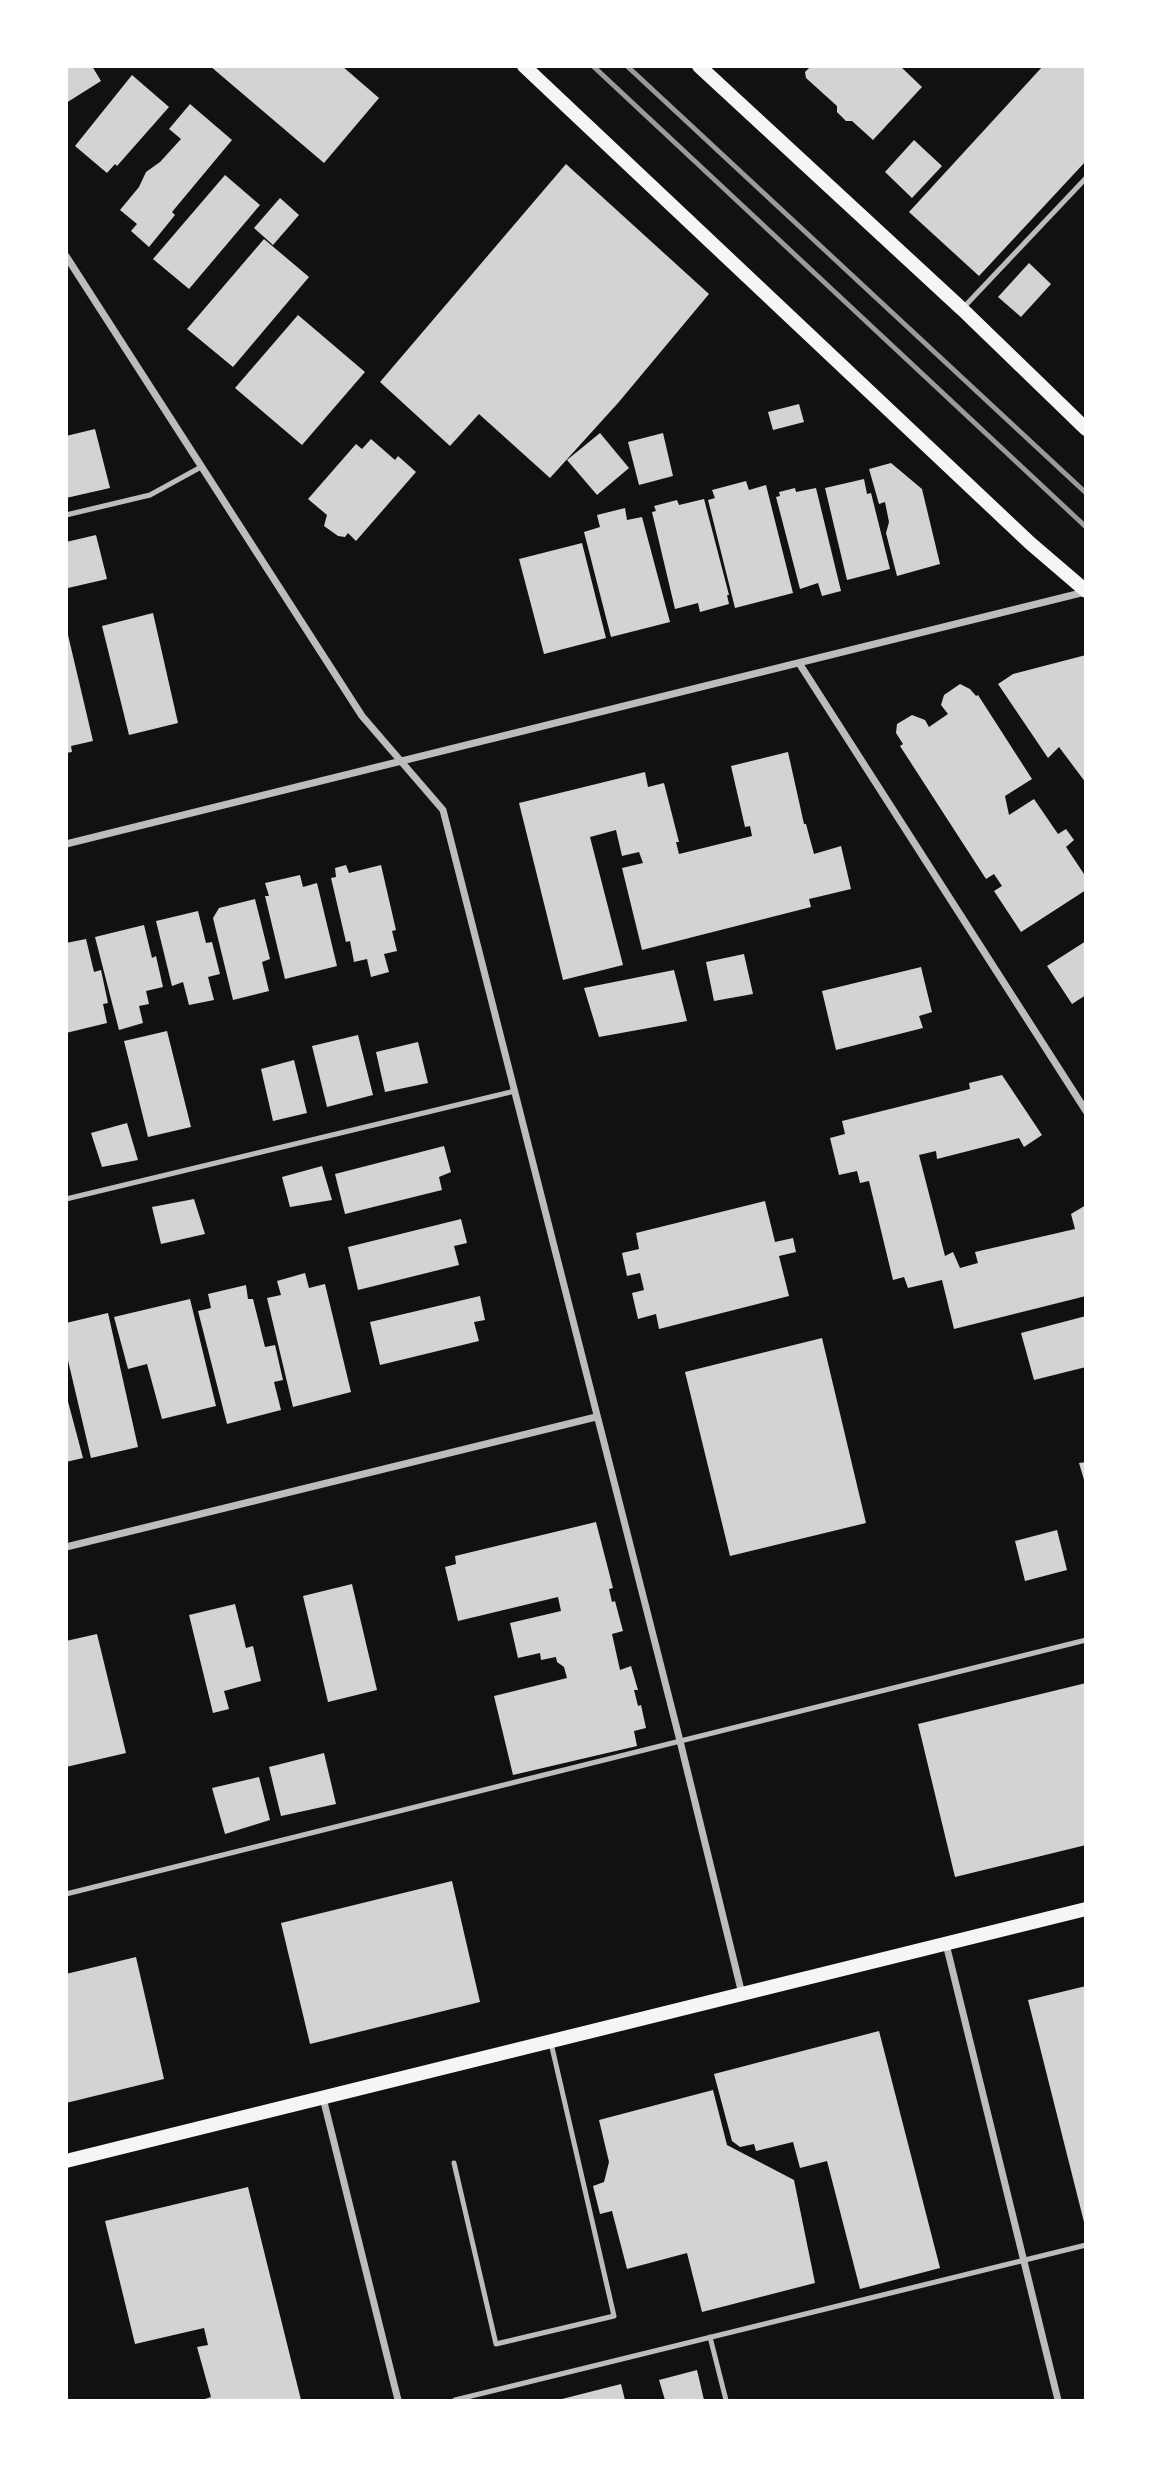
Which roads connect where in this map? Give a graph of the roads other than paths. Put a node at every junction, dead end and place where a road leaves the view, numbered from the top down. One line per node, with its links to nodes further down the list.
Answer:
1 (524, 66): 9 (main road)
2 (705, 68): 5 (main road)
3 (1086, 178): 5 (lane)
4 (66, 256): 7 (street)
5 (962, 309): 6 (main road)
6 (1086, 429)
7 (201, 467): 8 (lane); 11 (street)
8 (66, 515)
9 (1086, 591): 10 (street)
10 (799, 663): 11 (street); 14 (street)
11 (401, 761): 12 (street); 13 (street)
12 (66, 844)
13 (515, 1091): 15 (lane); 16 (street)
14 (1086, 1111)
15 (66, 1199)
16 (596, 1418): 17 (street); 19 (street)
17 (66, 1547)
18 (1086, 1640): 19 (lane)
19 (680, 1741): 20 (lane); 23 (street)
20 (66, 1894)
21 (1086, 1909): 22 (main road)
22 (946, 1943): 23 (main road); 29 (street)
23 (742, 1994): 24 (main road)
24 (551, 2041): 25 (main road); 27 (lane)
25 (323, 2098): 26 (main road); 31 (street)
26 (66, 2161)
27 (454, 2163)
28 (1086, 2245): 29 (lane)
29 (1024, 2260): 30 (lane); 34 (street)
30 (710, 2337): 32 (lane); 33 (lane)
31 (398, 2400)
32 (455, 2400)
33 (726, 2400)
34 (1058, 2400)

